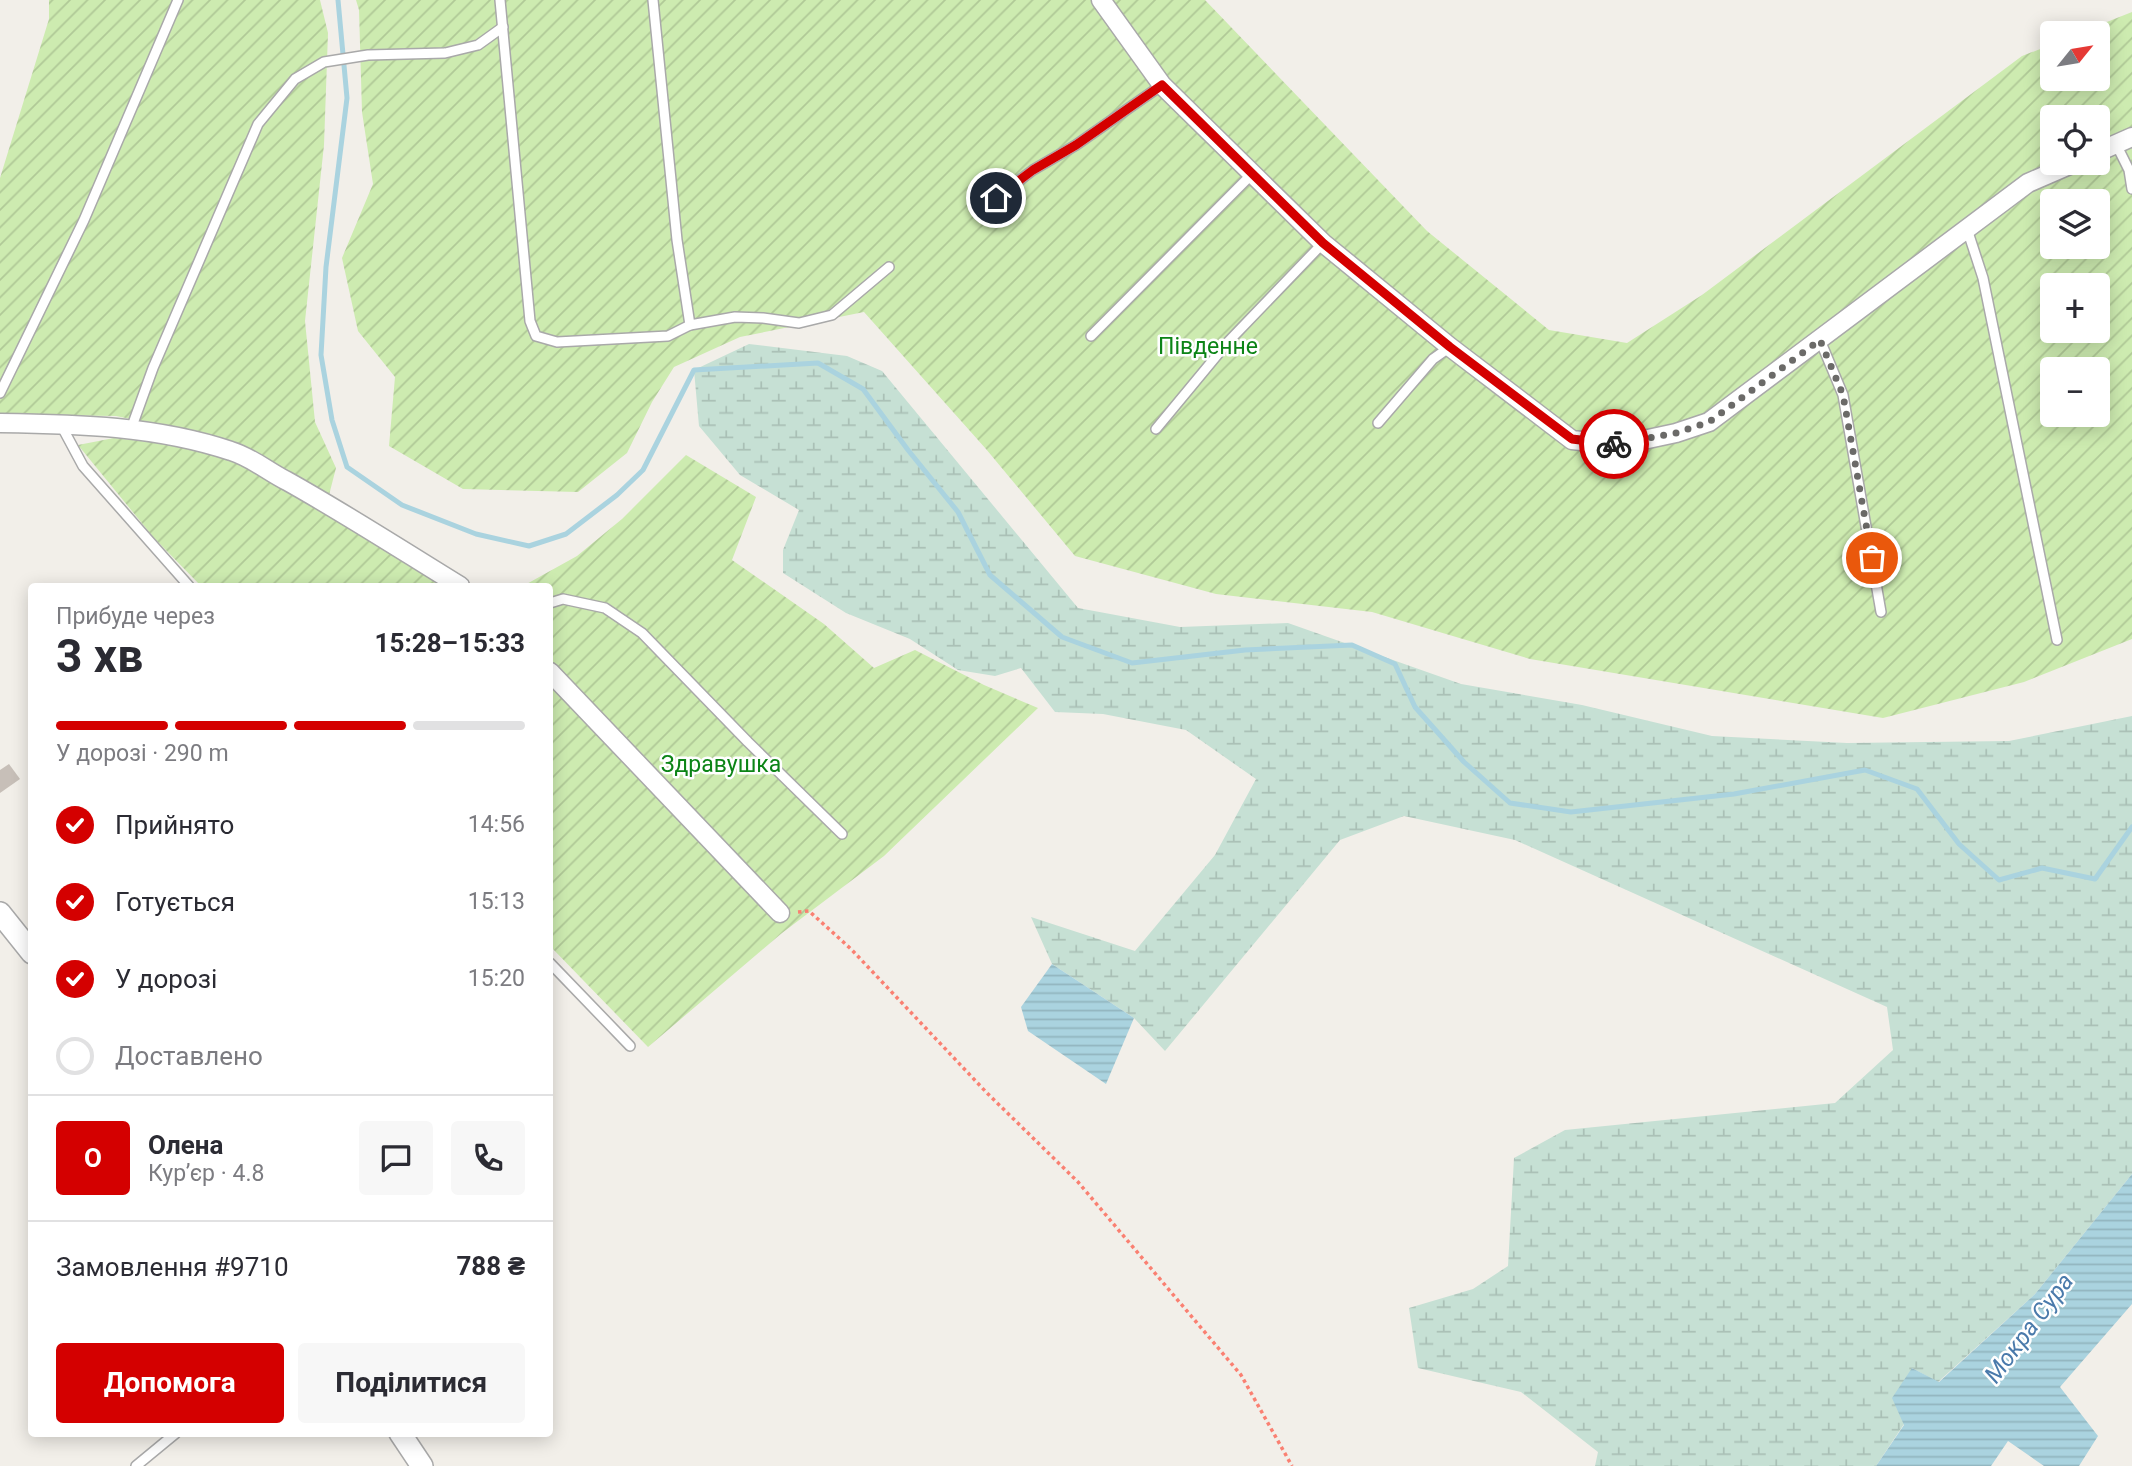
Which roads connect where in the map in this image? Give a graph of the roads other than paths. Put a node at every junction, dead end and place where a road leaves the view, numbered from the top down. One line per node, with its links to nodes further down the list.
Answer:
1 (178, 0): 20 (lane)
2 (500, 0): 5 (lane)
3 (653, 0): 16 (lane)
4 (1101, 0): 6 (street)
5 (503, 27): 16 (lane); 24 (lane)
6 (1162, 85): 9 (street); 12 (lane)
7 (2124, 140): 8 (lane)
8 (2130, 172): 11 (lane)
9 (1252, 174): 14 (street); 17 (lane)
10 (2046, 175): 13 (street)
11 (2132, 189)
12 (996, 198)
13 (1967, 229): 18 (street); 30 (lane)
14 (1323, 243): 19 (street); 25 (lane)
15 (889, 267): 16 (lane)
16 (690, 325)
17 (1091, 336)
18 (1820, 340): 19 (street); 29 (lane)
19 (1450, 347): 22 (lane)
20 (0, 393)
21 (0, 423): 23 (street)
22 (1378, 423)
23 (60, 424): 24 (street); 26 (lane)
24 (131, 429): 27 (street)
25 (1156, 429)
26 (187, 583)
27 (455, 583)
28 (553, 602): 32 (lane)
29 (1881, 612)
30 (2057, 640)
31 (553, 675): 34 (street)
32 (842, 834)
33 (0, 913): 35 (street)
34 (780, 913)
35 (28, 948)
36 (553, 965): 37 (lane)
37 (630, 1046)
38 (171, 1437): 40 (lane)
39 (403, 1437): 41 (street)
40 (136, 1466)
41 (422, 1466)

